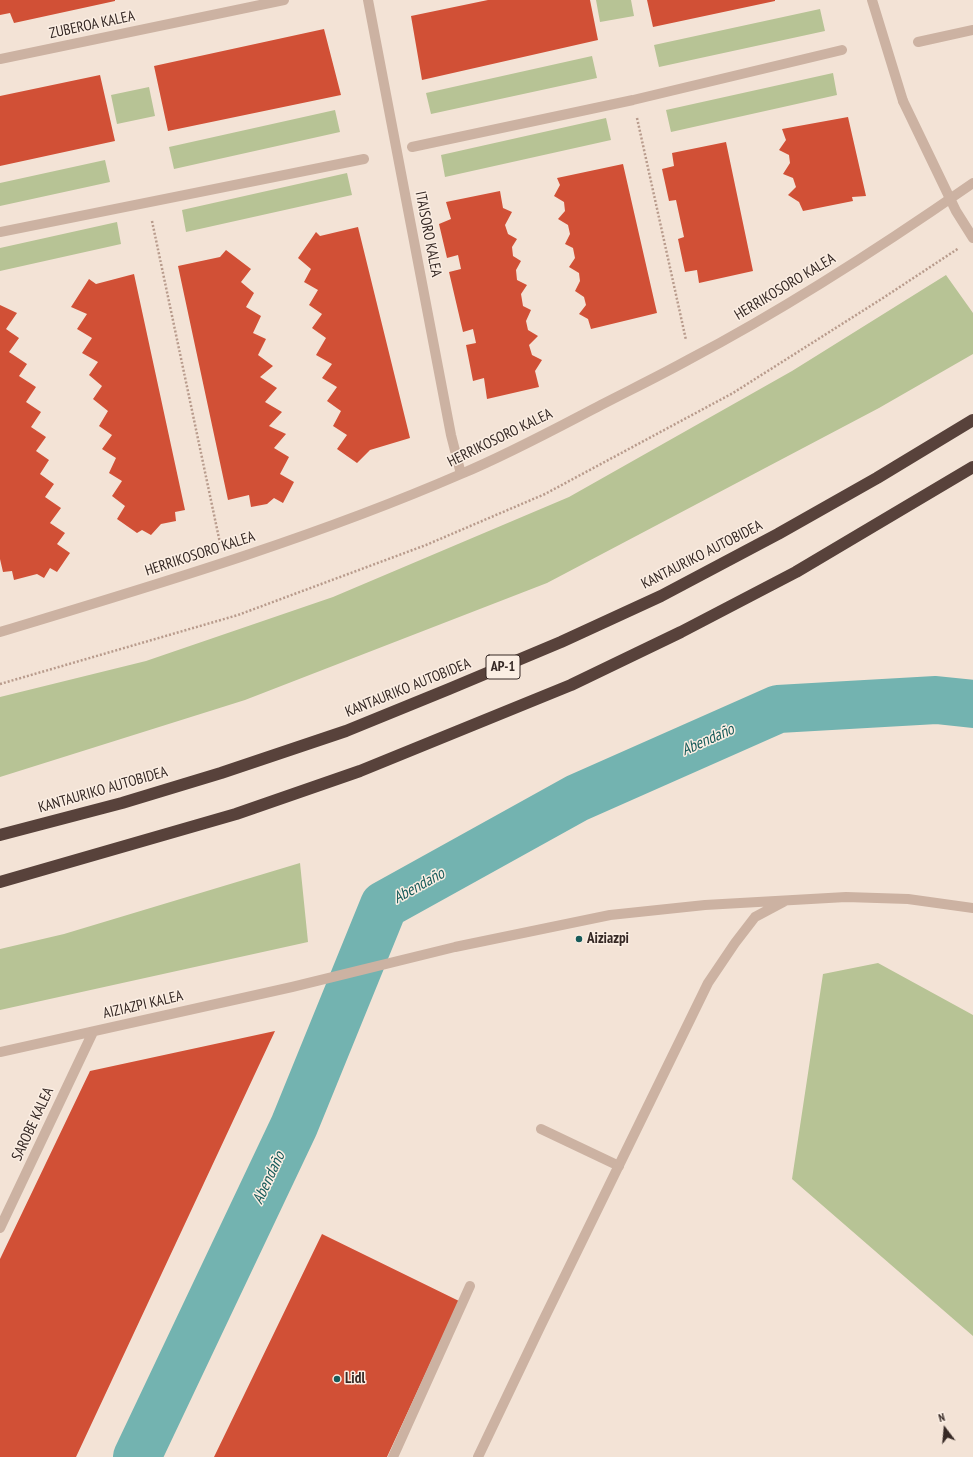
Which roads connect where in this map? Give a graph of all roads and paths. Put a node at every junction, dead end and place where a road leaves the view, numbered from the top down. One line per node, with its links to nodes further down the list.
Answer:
1 (284, 0): 7 (street, ZUBEROA KALEA)
2 (368, 0): 19 (street, ITAISORO KALEA)
3 (872, 0): 14 (street, bridge)
4 (973, 30): 5 (street)
5 (918, 42)
6 (842, 50): 8 (street)
7 (0, 59)
8 (633, 100): 9 (street); 16 (path)
9 (412, 147)
10 (364, 158): 12 (street)
11 (973, 183): 19 (street, HERRIKOSORO KALEA)
12 (148, 201): 13 (street); 20 (path)
13 (0, 232)
14 (973, 238)
15 (960, 247): 22 (path)
16 (687, 344)
17 (973, 420): 23 (highway, KANTAURIKO AUTOBIDEA / AP-1)
18 (973, 467): 24 (highway)
19 (461, 474): 21 (street, HERRIKOSORO KALEA)
20 (222, 551)
21 (0, 632)
22 (0, 684)
23 (0, 835)
24 (0, 882)
25 (788, 899): 26 (street, AIZIAZPI KALEA); 27 (street, AIZIAZPI KALEA); 30 (street)
26 (973, 908)
27 (93, 1032): 28 (street, AIZIAZPI KALEA); 31 (street, SAROBE KALEA)
28 (0, 1052)
29 (541, 1129): 30 (street)
30 (619, 1166): 34 (street)
31 (0, 1228)
32 (470, 1286): 33 (street)
33 (393, 1457)
34 (478, 1457)

